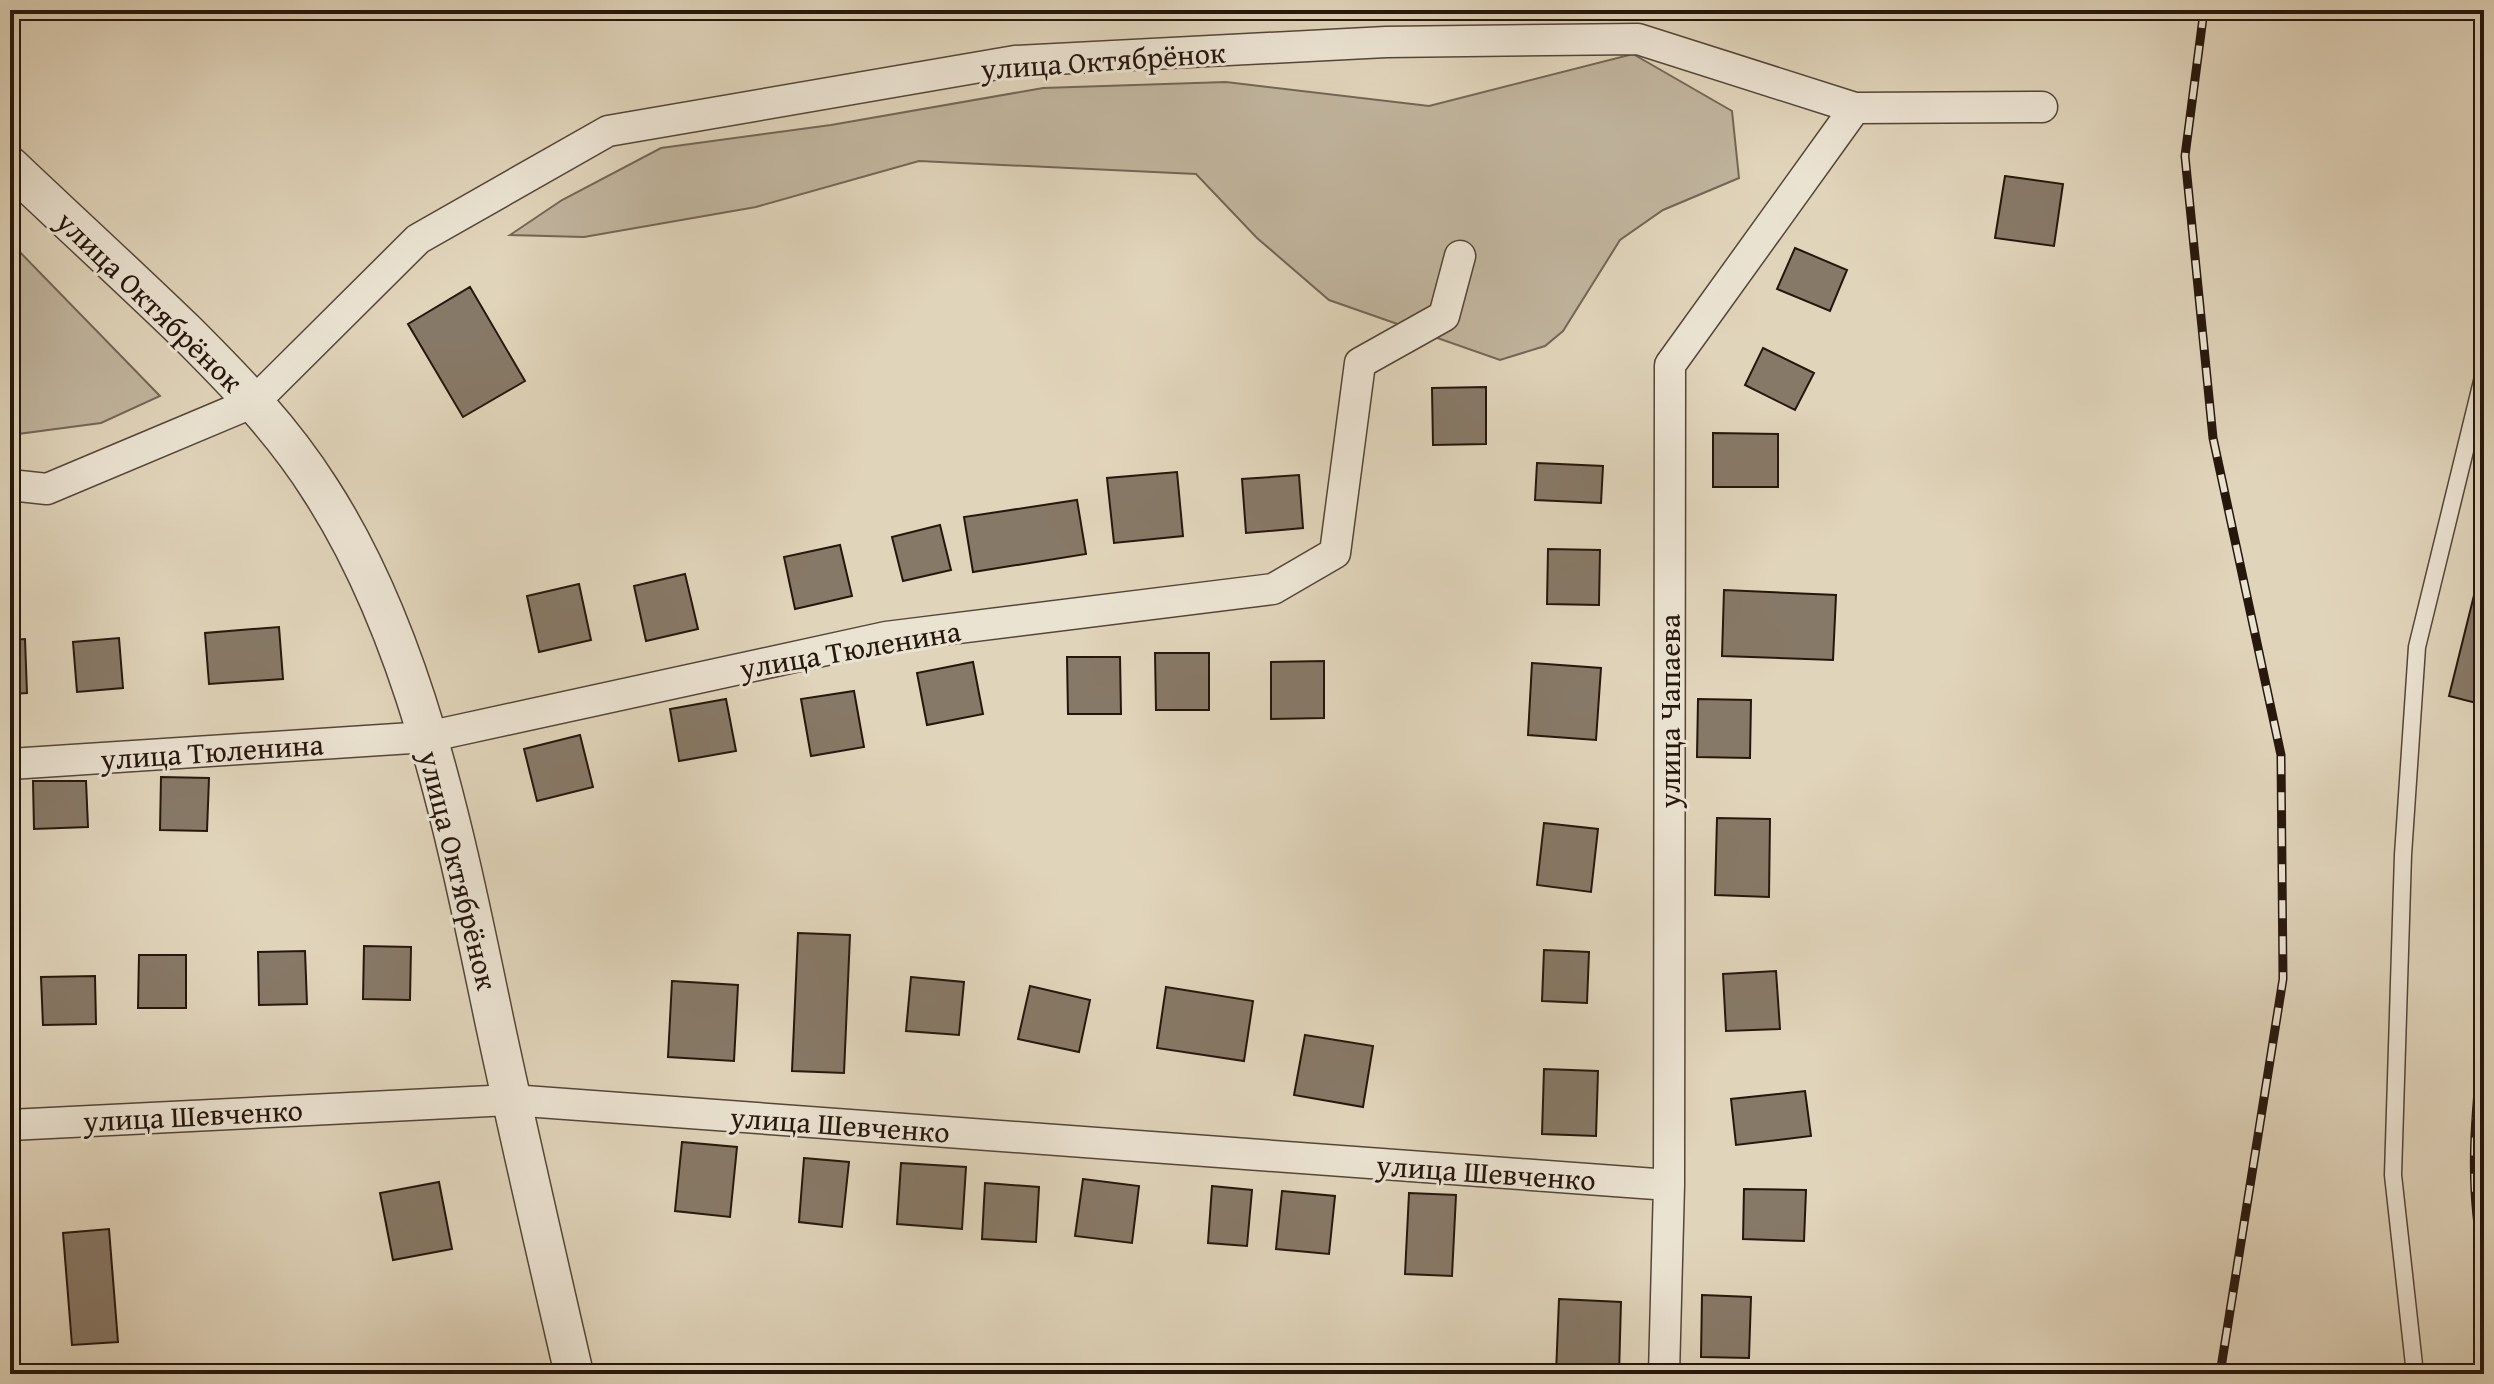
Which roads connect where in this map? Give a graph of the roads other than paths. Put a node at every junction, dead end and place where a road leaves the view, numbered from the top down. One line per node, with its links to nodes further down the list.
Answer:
1 (2042, 107): 2 (street, улица Октябрёнок)
2 (1855, 108): 6 (street, улица Октябрёнок); 12 (street, улица Чапаева)
3 (10, 166): 6 (street, улица Октябрёнок)
4 (1460, 256): 8 (street, улица Тюленина)
5 (2484, 373): 15 (lane)
6 (254, 402): 7 (street, улица Октябрёнок); 8 (street, улица Октябрёнок)
7 (10, 485)
8 (427, 737): 9 (street, улица Тюленина); 10 (street, улица Октябрёнок)
9 (10, 764)
10 (511, 1100): 11 (street, улица Шевченко); 12 (street, улица Шевченко); 13 (street, улица Октябрёнок)
11 (10, 1125)
12 (1669, 1185): 14 (street, улица Чапаева)
13 (574, 1374)
14 (1664, 1374)
15 (2415, 1374)

